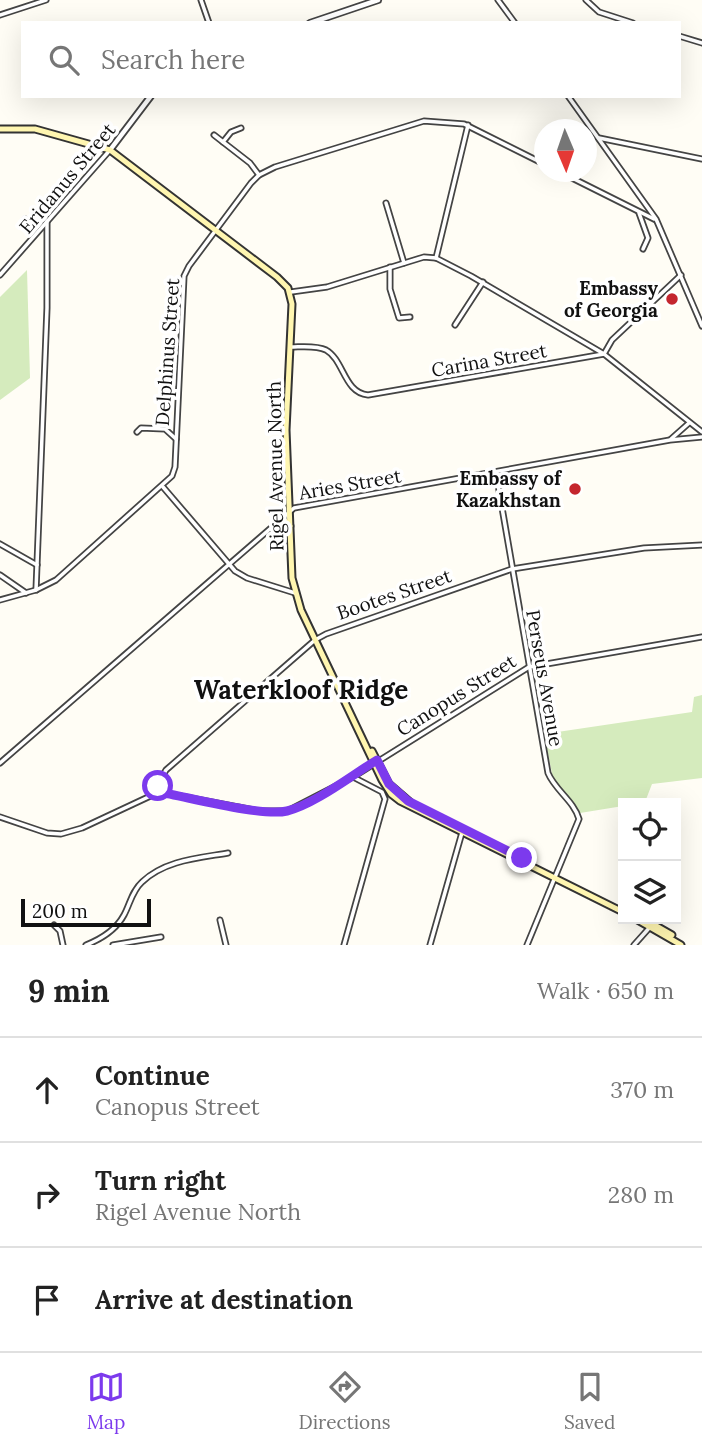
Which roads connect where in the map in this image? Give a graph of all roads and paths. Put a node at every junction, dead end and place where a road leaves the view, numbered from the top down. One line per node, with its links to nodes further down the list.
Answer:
1 (46, 0): 6 (street)
2 (201, 0): 7 (street)
3 (378, 0): 8 (street)
4 (498, 0): 9 (street)
5 (586, 0): 10 (street)
6 (0, 15)
7 (207, 21)
8 (316, 21)
9 (513, 21)
10 (627, 21)
11 (681, 37): 12 (street)
12 (702, 43)
13 (149, 98): 21 (street, Eridanus Street)
14 (569, 98): 19 (street)
15 (468, 125): 22 (street); 24 (street); 34 (street)
16 (241, 128): 20 (street)
17 (0, 129): 21 (main road)
18 (214, 135): 20 (street)
19 (598, 138): 23 (street); 29 (street)
20 (223, 142): 24 (street)
21 (110, 150): 30 (street, Eridanus Street); 32 (main road)
22 (534, 159)
23 (702, 159)
24 (259, 175): 32 (street, Delphinus Street)
25 (580, 182): 27 (street)
26 (386, 203): 35 (street)
27 (639, 211): 29 (street); 33 (street)
28 (25, 219): 31 (street)
29 (656, 219): 38 (street)
30 (47, 221): 37 (street, Eridanus Street); 59 (street)
31 (30, 223)
32 (215, 230): 40 (main road); 49 (street, Delphinus Street)
33 (643, 248)
34 (436, 258): 35 (street); 39 (street)
35 (404, 263): 36 (street)
36 (390, 267): 40 (street); 41 (street)
37 (0, 275)
38 (681, 275): 43 (street); 45 (street)
39 (483, 282): 42 (street); 45 (street)
40 (291, 292): 44 (main road, Rigel Avenue North)
41 (410, 317)
42 (456, 325)
43 (702, 326)
44 (291, 347): 45 (street, Carina Street); 53 (main road, Rigel Avenue North)
45 (604, 354): 46 (street)
46 (689, 423): 48 (street); 50 (street)
47 (137, 432): 49 (street)
48 (702, 434): 50 (street, Aries Street)
49 (176, 439): 52 (street, Delphinus Street)
50 (670, 440): 51 (street, Aries Street)
51 (496, 473): 53 (street, Aries Street); 60 (street, Perseus Avenue)
52 (163, 486): 58 (street); 62 (street, Delphinus Street)
53 (290, 510): 54 (street, Aries Street); 55 (main road, Rigel Avenue North)
54 (276, 522): 55 (main road); 58 (street, Aries Street)
55 (290, 526): 64 (main road, Rigel Avenue North)
56 (0, 544): 59 (street)
57 (702, 545): 60 (street, Bootes Street)
58 (229, 563): 64 (street); 70 (street, Aries Street)
59 (37, 565): 62 (street)
60 (512, 569): 67 (street, Bootes Street); 68 (street, Perseus Avenue)
61 (0, 575): 63 (street)
62 (36, 590): 63 (street, Delphinus Street)
63 (26, 593): 65 (street, Delphinus Street)
64 (295, 593): 67 (main road, Rigel Avenue North)
65 (0, 600)
66 (702, 636): 68 (street, Canopus Street)
67 (315, 640): 69 (main road, Rigel Avenue North); 72 (street, Bootes Street)
68 (529, 667): 69 (street, Canopus Street); 76 (street, Perseus Avenue)
69 (375, 761): 71 (street, Canopus Street); 74 (main road, Rigel Avenue North)
70 (0, 763)
71 (353, 777): 72 (street, Canopus Street); 86 (street)
72 (159, 792): 73 (street)
73 (0, 817)
74 (462, 830): 76 (main road, Rigel Avenue North); 87 (street)
75 (228, 853): 83 (street)
76 (556, 876): 77 (main road, Rigel Avenue North); 88 (street)
77 (618, 907)
78 (220, 920): 85 (street)
79 (54, 925): 82 (street)
80 (652, 925): 89 (street); 90 (main road); 91 (main road)
81 (161, 937): 84 (street)
82 (63, 945)
83 (86, 945)
84 (113, 945)
85 (226, 945)
86 (344, 945)
87 (430, 945)
88 (527, 945)
89 (634, 945)
90 (681, 945)
91 (687, 945)

